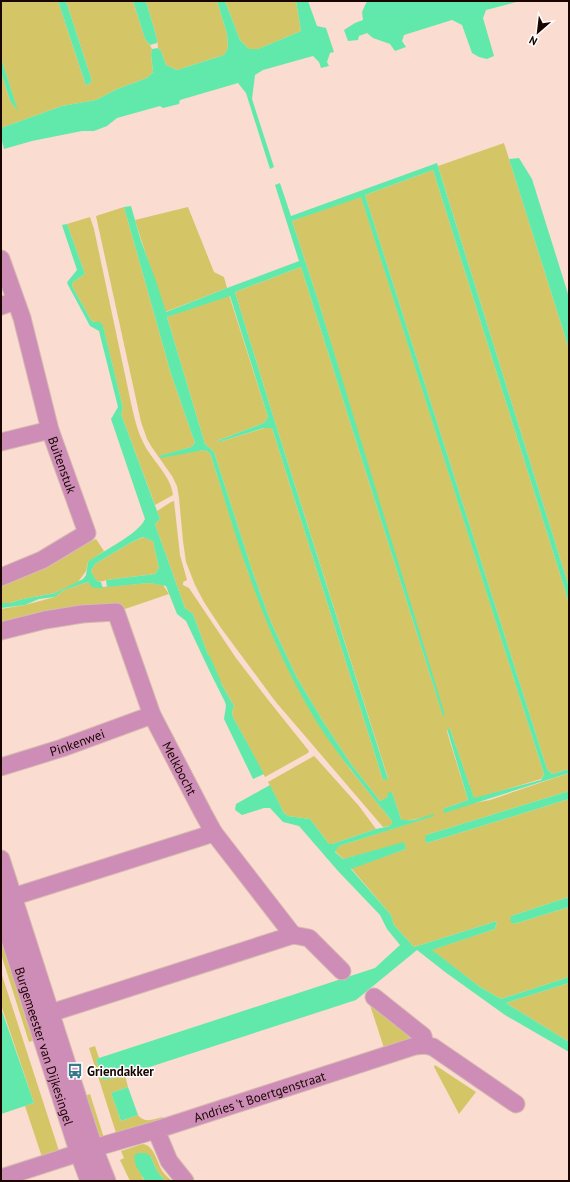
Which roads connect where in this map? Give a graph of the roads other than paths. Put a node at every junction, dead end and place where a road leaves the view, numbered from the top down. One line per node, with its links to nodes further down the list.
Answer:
1 (1, 259): 2 (street, Buitenstuk)
2 (8, 304): 3 (street, Buitenstuk)
3 (50, 430): 4 (street); 5 (street, Buitenstuk)
4 (1, 442)
5 (1, 577)
6 (1, 631): 7 (street, Melkbocht)
7 (152, 715): 8 (street, Pinkenwei); 9 (street, Melkbocht)
8 (1, 767)
9 (214, 833): 11 (street); 13 (street)
10 (1, 859): 11 (street, Burgemeester van Dijkesingel)
11 (7, 899): 16 (street, Burgemeester van Dijkesingel)
12 (1, 911): 16 (street, Burgemeester van Dijkesingel)
13 (293, 935): 14 (street); 16 (street)
14 (342, 971)
15 (374, 997): 17 (street)
16 (43, 1015): 20 (street, Burgemeester van Dijkesingel)
17 (425, 1045): 18 (street); 19 (street, Andries 't Boertgenstraat)
18 (516, 1104)
19 (156, 1130): 20 (street, Andries 't Boertgenstraat); 24 (street)
20 (86, 1151): 21 (street, Andries 't Boertgenstraat); 22 (street, Burgemeester van Dijkesingel); 23 (street, Burgemeester van Dijkesingel)
21 (1, 1178)
22 (89, 1181)
23 (107, 1181)
24 (185, 1181)

